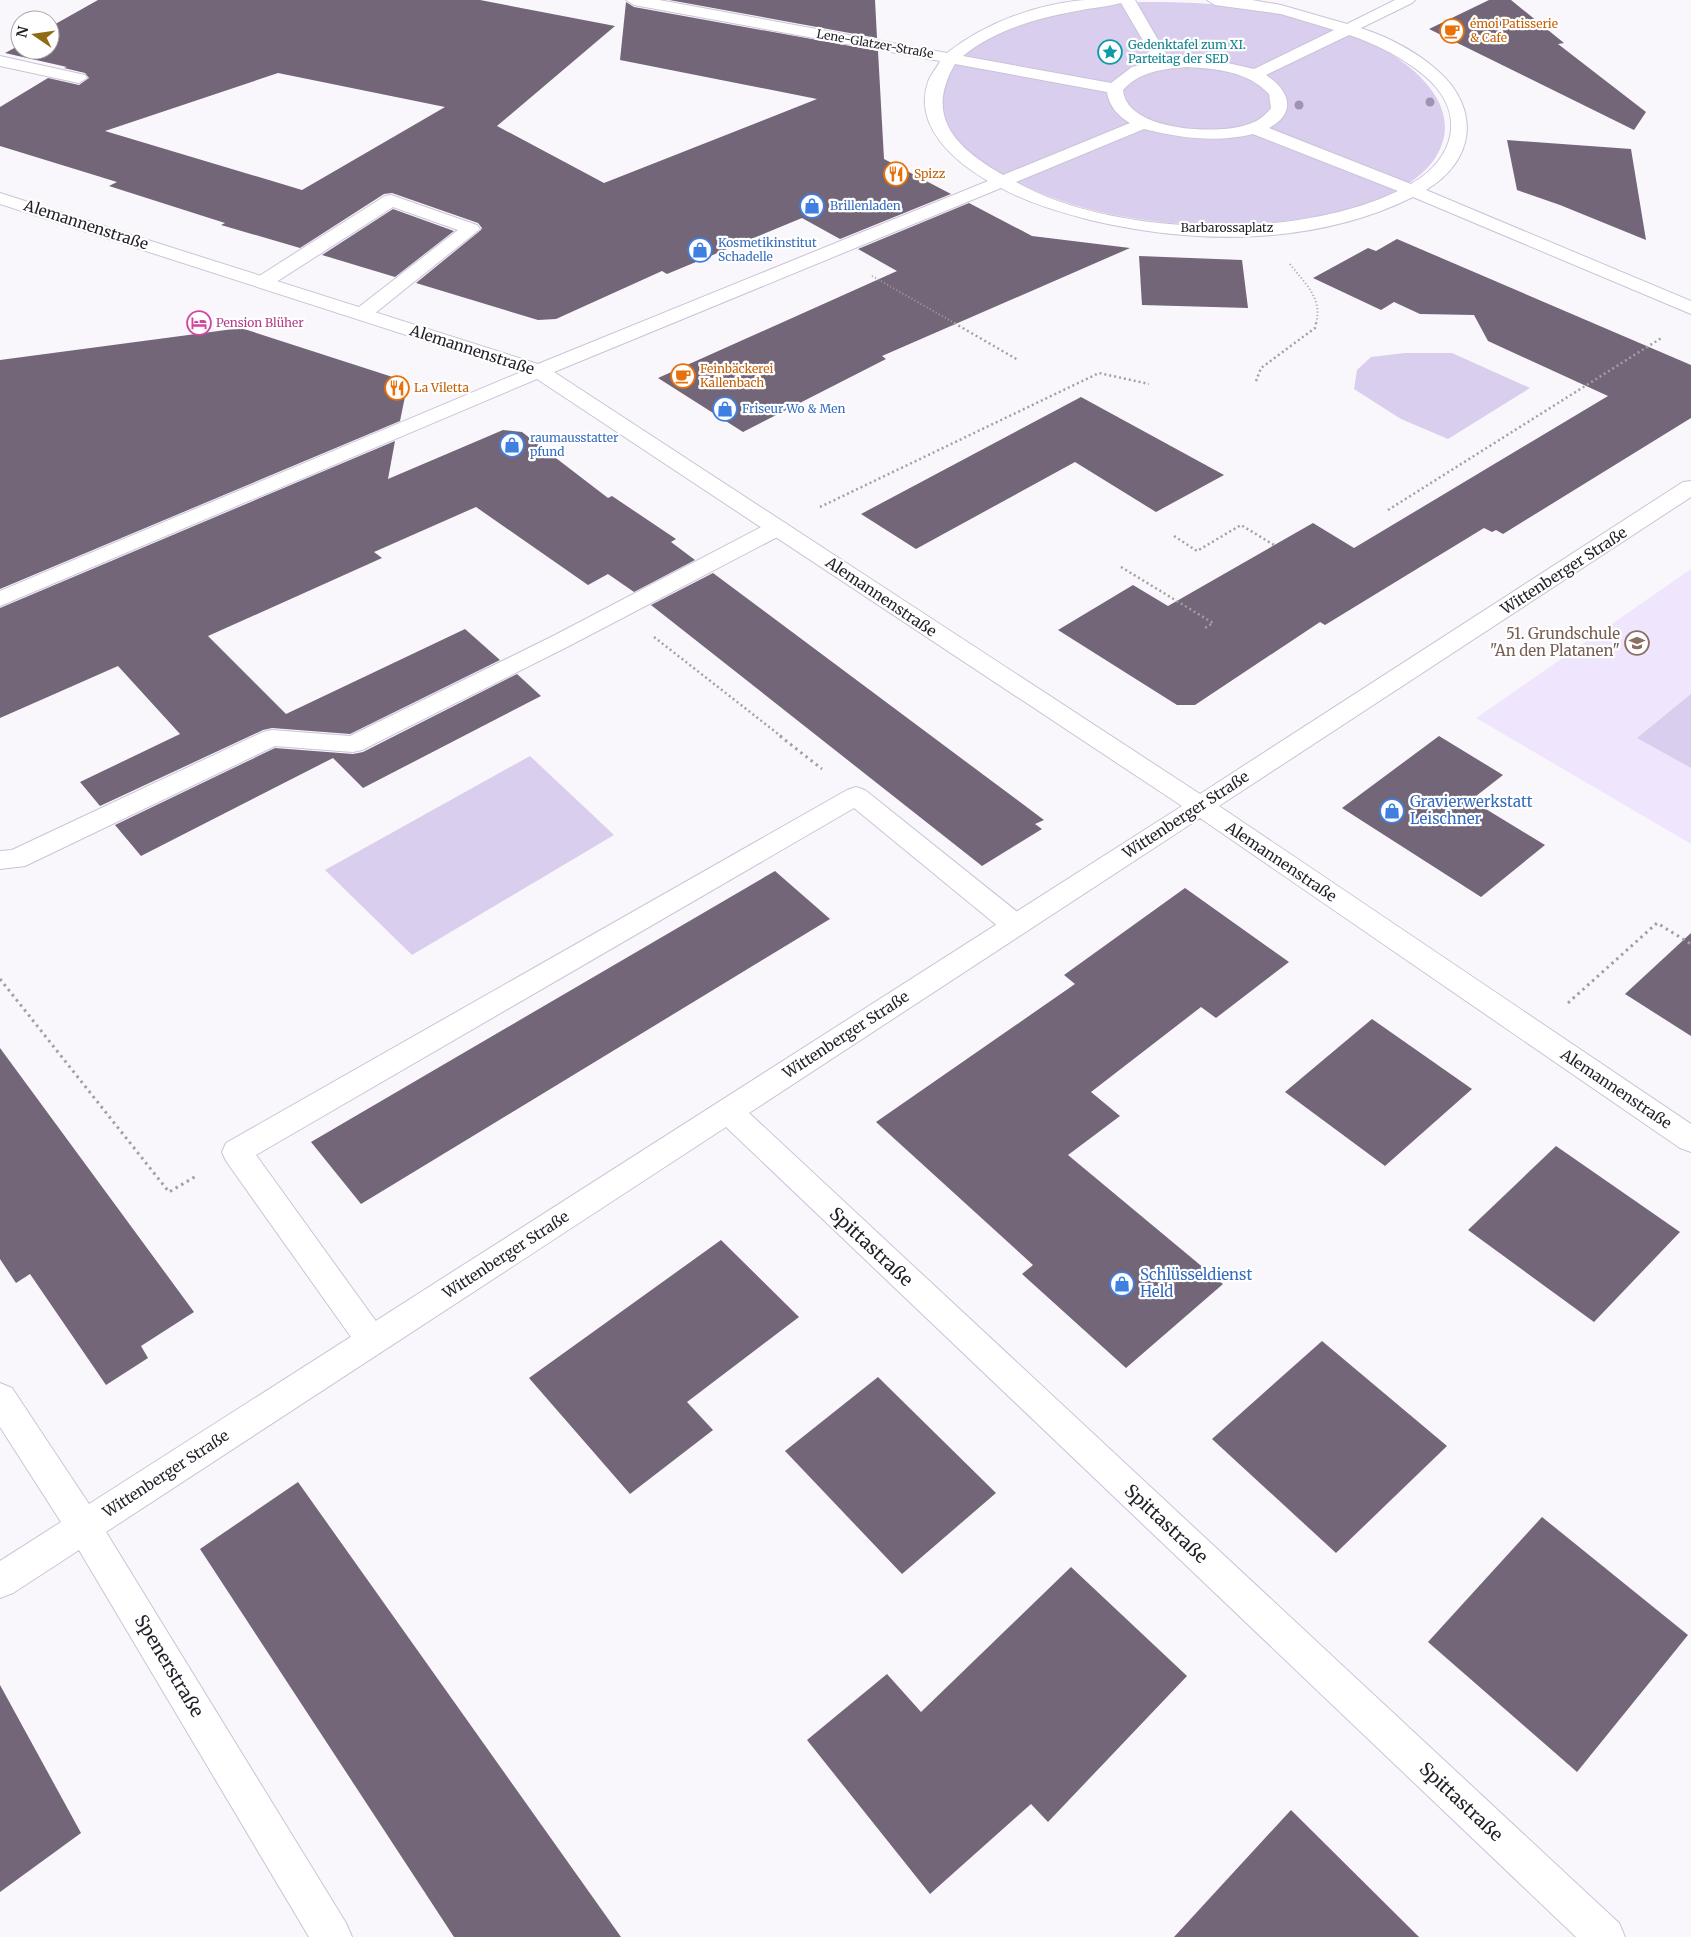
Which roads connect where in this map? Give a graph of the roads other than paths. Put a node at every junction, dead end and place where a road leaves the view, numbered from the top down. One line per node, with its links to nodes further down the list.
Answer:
1 (634, 0): 7 (street, Lene-Glatzer-Straße)
2 (1117, 0): 7 (street, Barbarossaplatz)
3 (1127, 0): 9 (street)
4 (1215, 0): 6 (street, Barbarossaplatz)
5 (1407, 0): 6 (street)
6 (1350, 28): 10 (street); 16 (street, Barbarossaplatz)
7 (951, 58): 12 (street, Lene-Glatzer-Straße); 15 (street, Barbarossaplatz)
8 (0, 61): 11 (street)
9 (1164, 64): 10 (street); 12 (street)
10 (1254, 75): 14 (street)
11 (79, 78)
12 (1115, 89): 13 (street)
13 (1144, 123): 14 (street); 15 (street)
14 (1254, 128): 16 (street)
15 (1000, 182): 16 (street, Barbarossaplatz); 21 (street)
16 (1413, 191): 19 (street)
17 (0, 198): 18 (street, Alemannenstraße)
18 (263, 282): 20 (street, Alemannenstraße); 20 (street)
19 (1691, 308)
20 (362, 314): 21 (street, Alemannenstraße)
21 (539, 371): 23 (street, Alemannenstraße); 24 (street)
22 (1691, 487): 25 (street, Wittenberger Straße)
23 (777, 528): 25 (street, Alemannenstraße); 26 (street)
24 (0, 598)
25 (1200, 806): 27 (street, Wittenberger Straße); 29 (street, Alemannenstraße)
26 (0, 860)
27 (1015, 925): 28 (street, Wittenberger Straße); 30 (street)
28 (728, 1111): 30 (street, Wittenberger Straße); 35 (street, Spittastraße)
29 (1691, 1140)
30 (372, 1341): 32 (street, Wittenberger Straße)
31 (0, 1398): 32 (street, Spenerstraße)
32 (84, 1527): 33 (street, Wittenberger Straße); 34 (street, Spenerstraße)
33 (0, 1581)
34 (332, 1937)
35 (1605, 1937)

